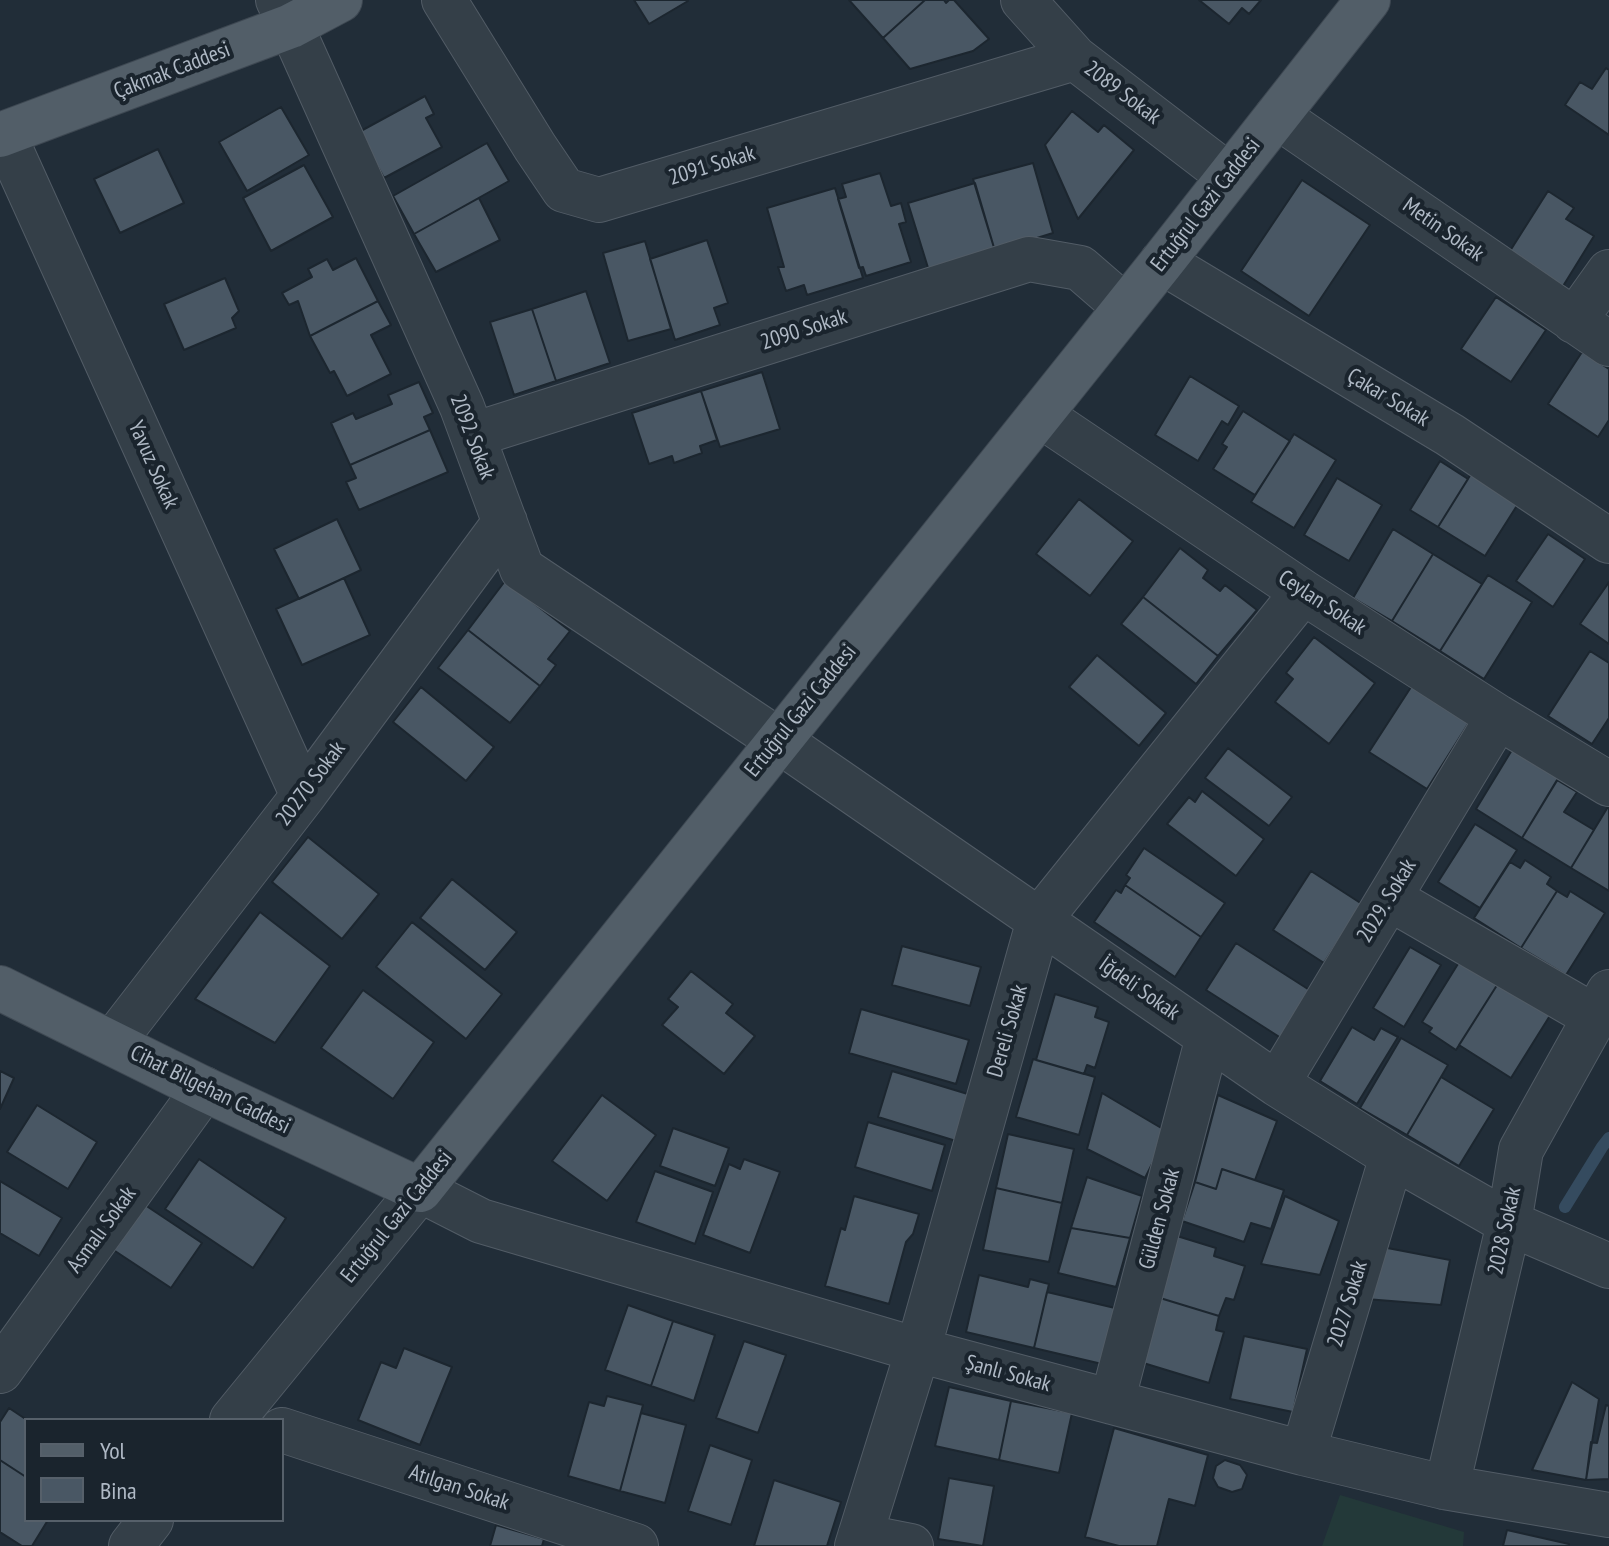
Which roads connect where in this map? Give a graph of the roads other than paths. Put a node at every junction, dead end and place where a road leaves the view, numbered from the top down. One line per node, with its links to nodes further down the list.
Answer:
1 (340, 0): 5 (main road, Çakmak Caddesi)
2 (444, 0): 6 (street, 2091 Sokak)
3 (1023, 0): 6 (street, 2089 Sokak)
4 (1368, 0): 7 (main road, Ertuğrul Gazi Caddesi)
5 (284, 13): 8 (main road, Çakmak Caddesi); 15 (street, 2092 Sokak)
6 (1075, 58): 9 (street, 2089 Sokak)
7 (1277, 116): 9 (main road, Ertuğrul Gazi Caddesi); 13 (street, Metin Sokak)
8 (2, 135): 22 (street, Yavuz Sokak)
9 (1229, 176): 10 (main road, Ertuğrul Gazi Caddesi)
10 (1162, 262): 12 (main road, Ertuğrul Gazi Caddesi); 17 (street, Çakar Sokak)
11 (1609, 272): 13 (street)
12 (1125, 307): 14 (main road, Ertuğrul Gazi Caddesi); 15 (street, 2090 Sokak)
13 (1591, 332)
14 (1040, 415): 18 (street, Ceylan Sokak); 20 (main road, Ertuğrul Gazi Caddesi)
15 (473, 435): 16 (street, 2092 Sokak)
16 (505, 522): 20 (street, 2092 Sokak); 22 (street, 20270 Sokak)
17 (1609, 541)
18 (1303, 592): 19 (street, Ceylan Sokak); 24 (street, Dereli Sokak)
19 (1498, 717): 21 (street, Ceylan Sokak); 23 (street, 2029. Sokak)
20 (778, 740): 24 (street, İğdeli Sokak); 32 (main road, Ertuğrul Gazi Caddesi)
21 (1609, 784)
22 (303, 796): 28 (street, 20270 Sokak)
23 (1389, 898): 26 (street); 29 (street, 2029. Sokak)
24 (1039, 920): 27 (street, İğdeli Sokak); 35 (street, Dereli Sokak)
25 (0, 988): 28 (main road, Cihat Bilgehan Caddesi)
26 (1602, 1004): 33 (street, 2028 Sokak)
27 (1208, 1037): 29 (street, İğdeli Sokak); 37 (street, Gülden Sokak)
28 (113, 1042): 30 (main road, Cihat Bilgehan Caddesi)
29 (1277, 1084): 31 (street, İğdeli Sokak)
30 (204, 1089): 32 (main road, Cihat Bilgehan Caddesi); 36 (street, Asmalı Sokak)
31 (1392, 1156): 33 (street, İğdeli Sokak); 40 (street, 2027 Sokak)
32 (420, 1190): 35 (street, Şanlı Sokak); 38 (street, Ertuğrul Gazi Caddesi)
33 (1509, 1223): 34 (street, İğdeli Sokak); 41 (street, 2028 Sokak)
34 (1609, 1266)
35 (918, 1350): 37 (street, Şanlı Sokak); 44 (street, Dereli Sokak)
36 (0, 1371)
37 (1112, 1402): 40 (street, Şanlı Sokak)
38 (240, 1418)
39 (284, 1431): 46 (street, Atılgan Sokak)
40 (1303, 1453): 41 (street, Şanlı Sokak)
41 (1444, 1487): 42 (street, Şanlı Sokak)
42 (1609, 1515)
43 (149, 1522): 45 (street)
44 (859, 1541): 47 (street)
45 (131, 1546)
46 (636, 1546)
47 (911, 1546)

